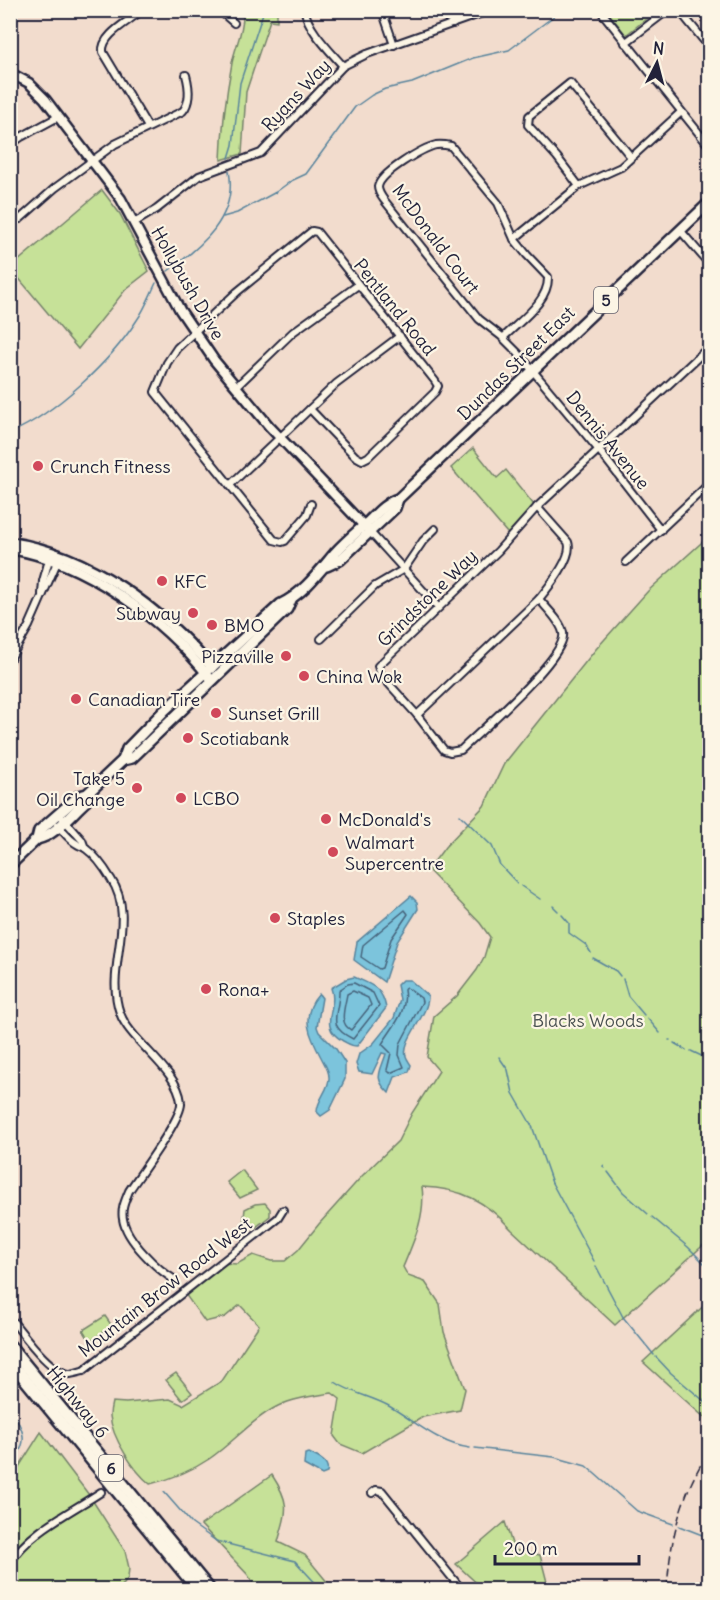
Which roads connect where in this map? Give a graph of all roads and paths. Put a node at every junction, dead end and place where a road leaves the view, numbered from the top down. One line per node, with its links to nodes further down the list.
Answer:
1 (13, 10): 11 (street)
2 (137, 10): 22 (street)
3 (219, 10): 12 (street)
4 (305, 10): 17 (street)
5 (382, 10): 15 (street)
6 (447, 10): 13 (street)
7 (491, 10): 13 (street, Ryans Way)
8 (600, 10): 14 (street)
9 (668, 10): 14 (street)
10 (679, 10): 16 (street)
11 (10, 14)
12 (234, 23)
13 (453, 24): 15 (street, Ryans Way)
14 (625, 43): 20 (street)
15 (394, 45): 17 (street, Ryans Way)
16 (710, 48)
17 (343, 66): 30 (street, Ryans Way)
18 (10, 73): 21 (street, Hollybush Drive)
19 (186, 75): 22 (street)
20 (680, 113): 24 (street); 25 (street)
21 (58, 117): 23 (street); 26 (street, Hollybush Drive)
22 (148, 127): 26 (street)
23 (10, 145)
24 (710, 147)
25 (631, 157): 27 (street); 27 (street)
26 (92, 161): 29 (street); 30 (street, Hollybush Drive)
27 (579, 186): 32 (street)
28 (710, 202): 31 (main road, Dundas Street East / 5)
29 (10, 217)
30 (135, 223): 35 (street, Hollybush Drive)
31 (680, 230): 33 (street); 39 (main road, Dundas Street East / 5)
32 (514, 238): 37 (street, McDonald Court); 37 (street, McDonald Court)
33 (710, 265)
34 (358, 285): 35 (street, Pentland Road); 36 (street, Pentland Road); 40 (street)
35 (193, 332): 40 (street, Hollybush Drive); 45 (street)
36 (399, 336): 41 (street); 41 (street, Pentland Road)
37 (502, 338): 39 (street, McDonald Court)
38 (710, 346): 43 (street, Grindstone Way)
39 (532, 370): 43 (street, Dennis Avenue); 48 (main road, Dundas Street East / 5)
40 (236, 387): 42 (street, Hollybush Drive)
41 (310, 409): 42 (street)
42 (280, 438): 45 (street); 48 (street, Hollybush Drive)
43 (598, 449): 47 (street, Grindstone Way); 50 (street, Dennis Avenue)
44 (710, 483): 50 (street)
45 (230, 484): 46 (street)
46 (311, 504)
47 (537, 507): 56 (street); 58 (street, Grindstone Way)
48 (367, 529): 55 (street); 57 (main road, Dundas Street East / 5)
49 (435, 529): 55 (street)
50 (661, 530): 54 (street)
51 (10, 542): 53 (street)
52 (10, 549): 53 (street)
53 (54, 557): 60 (street); 61 (street)
54 (626, 562)
55 (404, 569): 58 (street); 59 (street)
56 (538, 599): 63 (street); 63 (street, Grindstone Way)
57 (291, 600): 61 (main road, Dundas Street East / 5); 62 (main road, Dundas Street East / 5)
58 (438, 607): 63 (street, Grindstone Way)
59 (321, 639)
60 (10, 659)
61 (209, 670): 62 (street); 64 (main road, Dundas Street East / 5)
62 (216, 679): 64 (main road, Dundas Street East / 5)
63 (417, 715)
64 (123, 760): 65 (main road, Dundas Street East / 5)
65 (59, 820): 66 (main road, Dundas Street East / 5); 68 (street)
66 (10, 865)
67 (283, 1210): 69 (street, Mountain Brow Road West)
68 (175, 1280)
69 (10, 1318)
70 (10, 1346): 77 (highway, Highway 6 / 6)
71 (10, 1361): 76 (highway, Highway 6 / 6)
72 (100, 1492): 74 (street)
73 (372, 1493): 78 (street)
74 (10, 1563)
75 (710, 1585): 79 (street)
76 (198, 1590)
77 (210, 1590)
78 (462, 1590)
79 (699, 1590)

